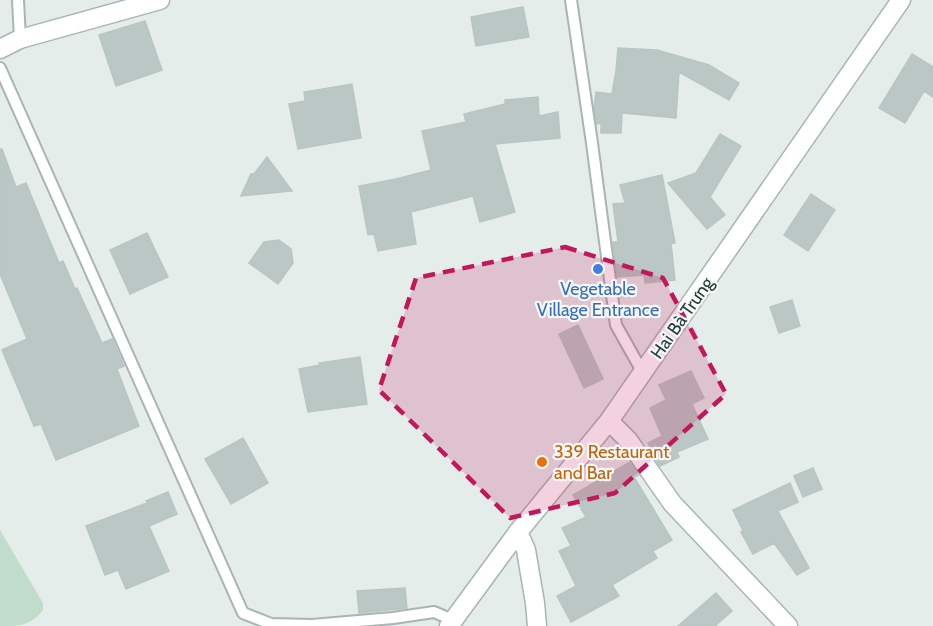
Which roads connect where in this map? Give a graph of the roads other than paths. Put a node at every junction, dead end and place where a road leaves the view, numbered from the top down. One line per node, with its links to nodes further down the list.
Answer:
1 (18, 0): 5 (lane)
2 (160, 0): 5 (street)
3 (571, 0): 8 (lane)
4 (901, 0): 8 (street, Hai Bà Trưng)
5 (20, 39): 6 (street)
6 (0, 49)
7 (0, 68): 11 (lane)
8 (643, 373): 9 (street, Hai Bà Trưng)
9 (609, 421): 10 (street, Hai Bà Trưng); 13 (street)
10 (518, 532): 11 (street, Hai Bà Trưng); 12 (street)
11 (451, 623)
12 (537, 626)
13 (788, 626)

